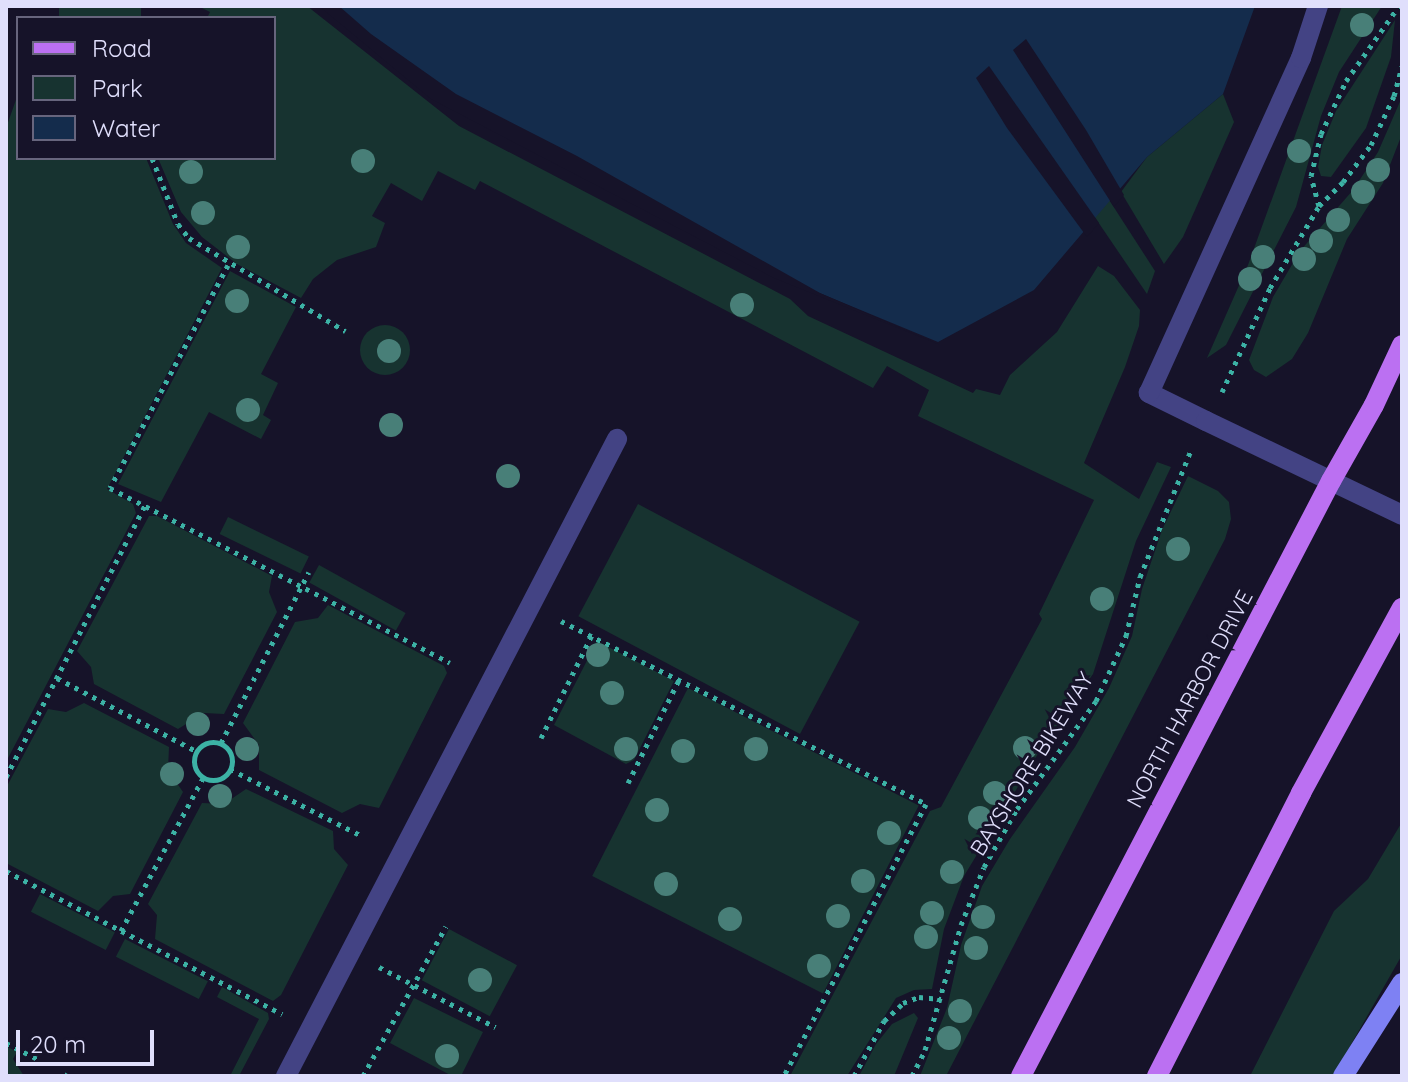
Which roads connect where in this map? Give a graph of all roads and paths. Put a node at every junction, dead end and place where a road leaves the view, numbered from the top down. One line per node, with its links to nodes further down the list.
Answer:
1 (1318, 6): 12 (street)
2 (1399, 6): 5 (path)
3 (1402, 66): 5 (path)
4 (153, 160): 6 (path)
5 (1319, 206): 9 (path)
6 (228, 265): 7 (path); 13 (path)
7 (345, 331)
8 (1402, 345): 12 (main road, NORTH HARBOR DRIVE)
9 (1232, 371)
10 (617, 439): 17 (street)
11 (1181, 469): 37 (path, BAYSHORE BIKEWAY)
12 (1331, 481): 14 (street); 47 (main road, NORTH HARBOR DRIVE)
13 (146, 504): 16 (path); 21 (path)
14 (1402, 515)
15 (309, 572): 16 (path)
16 (301, 586): 20 (path); 24 (path)
17 (529, 607): 19 (path); 42 (street)
18 (1402, 608): 48 (main road)
19 (592, 635): 22 (path); 23 (path)
20 (450, 663)
21 (57, 678): 25 (path); 27 (path)
22 (679, 680): 29 (path); 44 (path)
23 (541, 738)
24 (221, 743): 25 (path); 26 (path)
25 (196, 751): 28 (path)
26 (230, 769): 28 (path); 30 (path)
27 (6, 777)
28 (203, 778): 33 (path)
29 (628, 783)
30 (362, 836)
31 (6, 871): 33 (path)
32 (446, 926): 36 (path)
33 (121, 931): 38 (path)
34 (374, 964): 36 (path)
35 (1402, 983): 49 (main road)
36 (413, 985): 39 (path); 43 (path)
37 (941, 999): 45 (path); 46 (path, BAYSHORE BIKEWAY)
38 (290, 1018)
39 (495, 1027)
40 (6, 1043): 41 (path)
41 (37, 1059)
42 (286, 1076)
43 (363, 1076)
44 (784, 1076)
45 (854, 1076)
46 (912, 1076)
47 (1021, 1076)
48 (1157, 1076)
49 (1343, 1076)

